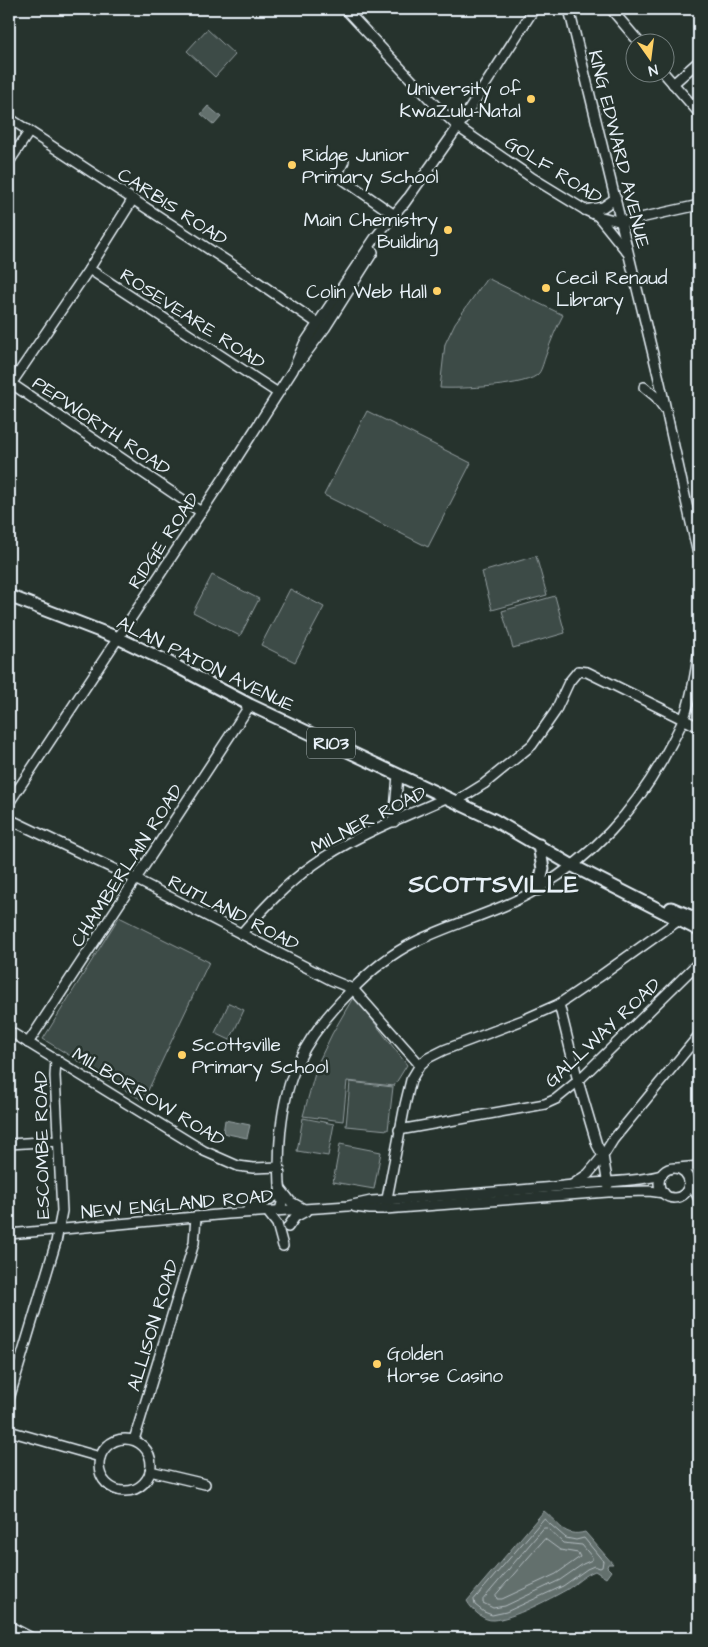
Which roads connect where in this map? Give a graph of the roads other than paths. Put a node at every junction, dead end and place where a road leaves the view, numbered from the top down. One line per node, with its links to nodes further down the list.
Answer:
1 (345, 9): 10 (street, GOLF ROAD)
2 (534, 9): 10 (street, RIDGE ROAD)
3 (569, 9): 14 (street, KING EDWARD AVENUE)
4 (611, 9): 5 (street)
5 (631, 32)
6 (699, 61): 7 (street)
7 (673, 84): 8 (street)
8 (699, 113)
9 (9, 118): 11 (street, CARBIS ROAD)
10 (458, 127): 16 (street, RIDGE ROAD); 18 (street, GOLF ROAD)
11 (29, 132): 13 (street); 15 (street, CARBIS ROAD)
12 (344, 161): 19 (street)
13 (9, 162)
14 (616, 198): 18 (street); 21 (street, KING EDWARD AVENUE)
15 (132, 199): 23 (street); 24 (street, CARBIS ROAD)
16 (407, 199): 19 (street, RIDGE ROAD); 24 (street, RIDGE ROAD)
17 (699, 205): 21 (street)
18 (585, 210): 20 (street, GOLF ROAD)
19 (393, 214): 24 (street, RIDGE ROAD)
20 (598, 216): 21 (street, GOLF ROAD); 22 (street)
21 (622, 222): 22 (street, KING EDWARD AVENUE)
22 (630, 256): 28 (street, KING EDWARD AVENUE)
23 (89, 269): 25 (street); 27 (street, ROSEVEARE ROAD)
24 (322, 326): 27 (street, RIDGE ROAD)
25 (10, 385): 29 (street, PEPWORTH ROAD)
26 (644, 386): 28 (street)
27 (278, 393): 29 (street, RIDGE ROAD)
28 (668, 414): 30 (street, KING EDWARD AVENUE)
29 (201, 512): 32 (street, RIDGE ROAD)
30 (699, 559)
31 (9, 596): 32 (main road, ALAN PATON AVENUE / R103)
32 (118, 638): 34 (main road, ALAN PATON AVENUE / R103); 39 (street, RIDGE ROAD)
33 (699, 648): 35 (street)
34 (250, 705): 37 (main road, ALAN PATON AVENUE / R103); 45 (street, CHAMBERLAIN ROAD)
35 (683, 720): 36 (street); 38 (street, MILNER ROAD); 44 (street)
36 (699, 726)
37 (398, 775): 38 (main road, ALAN PATON AVENUE / R103); 42 (street)
38 (451, 800): 41 (main road, ALAN PATON AVENUE / R103); 42 (street, MILNER ROAD)
39 (9, 803)
40 (9, 819): 45 (street, RUTLAND ROAD)
41 (494, 820): 43 (main road, ALAN PATON AVENUE / R103); 44 (main road, ALAN PATON AVENUE / R103)
42 (394, 822): 50 (street, MILNER ROAD)
43 (539, 845): 44 (main road, ALAN PATON AVENUE / R103); 46 (main road)
44 (576, 863): 46 (street); 47 (main road, ALAN PATON AVENUE / R103); 48 (main road, ALAN PATON AVENUE / R103)
45 (136, 880): 50 (street, RUTLAND ROAD); 56 (street, CHAMBERLAIN ROAD)
46 (538, 889): 52 (street)
47 (679, 920): 49 (main road, ALAN PATON AVENUE / R103); 53 (street)
48 (699, 920)
49 (699, 930)
50 (241, 934): 52 (street, RUTLAND ROAD)
51 (699, 962): 59 (street, GALLWAY ROAD)
52 (353, 989): 58 (street, RUTLAND ROAD); 64 (street)
53 (558, 1004): 58 (street); 59 (street)
54 (9, 1031): 56 (street, MILBORROW ROAD)
55 (699, 1035): 63 (street)
56 (28, 1043): 57 (street, MILBORROW ROAD)
57 (56, 1059): 61 (street, ESCOMBE ROAD); 64 (street, MILBORROW ROAD)
58 (420, 1065): 60 (street)
59 (578, 1081): 60 (street, GALLWAY ROAD); 63 (street)
60 (400, 1130): 77 (street)
61 (58, 1141): 62 (street); 85 (street, ESCOMBE ROAD)
62 (9, 1144)
63 (603, 1156): 70 (street); 71 (street)
64 (279, 1166): 72 (street)
65 (699, 1166): 66 (street)
66 (678, 1168): 68 (street); 69 (street)
67 (699, 1171): 69 (street)
68 (662, 1175): 70 (street, NEW ENGLAND ROAD); 74 (street)
69 (689, 1180): 75 (street); 76 (street)
70 (608, 1182): 71 (street, NEW ENGLAND ROAD); 73 (street)
71 (570, 1186): 77 (street, NEW ENGLAND ROAD)
72 (280, 1191): 78 (street); 79 (street); 82 (street)
73 (608, 1192): 74 (street, NEW ENGLAND ROAD); 77 (street, NEW ENGLAND ROAD)
74 (664, 1193): 75 (street)
75 (681, 1196): 76 (street)
76 (699, 1201)
77 (386, 1205): 80 (street, NEW ENGLAND ROAD)
78 (282, 1208): 79 (street, NEW ENGLAND ROAD); 81 (street, NEW ENGLAND ROAD)
79 (303, 1208): 80 (street, NEW ENGLAND ROAD)
80 (313, 1208): 84 (street)
81 (267, 1211): 82 (street, NEW ENGLAND ROAD); 87 (street)
82 (228, 1214): 83 (street, NEW ENGLAND ROAD)
83 (196, 1217): 85 (street, NEW ENGLAND ROAD); 90 (street, ALLISON ROAD)
84 (288, 1227)
85 (59, 1229): 86 (street, NEW ENGLAND ROAD); 88 (street, ESCOMBE ROAD)
86 (9, 1234)
87 (283, 1246)
88 (9, 1399)
89 (9, 1431): 91 (street)
90 (134, 1440): 91 (street); 92 (street)
91 (100, 1457): 92 (street)
92 (150, 1470): 93 (street)
93 (205, 1484)
94 (9, 1626): 95 (street)
95 (32, 1638)

